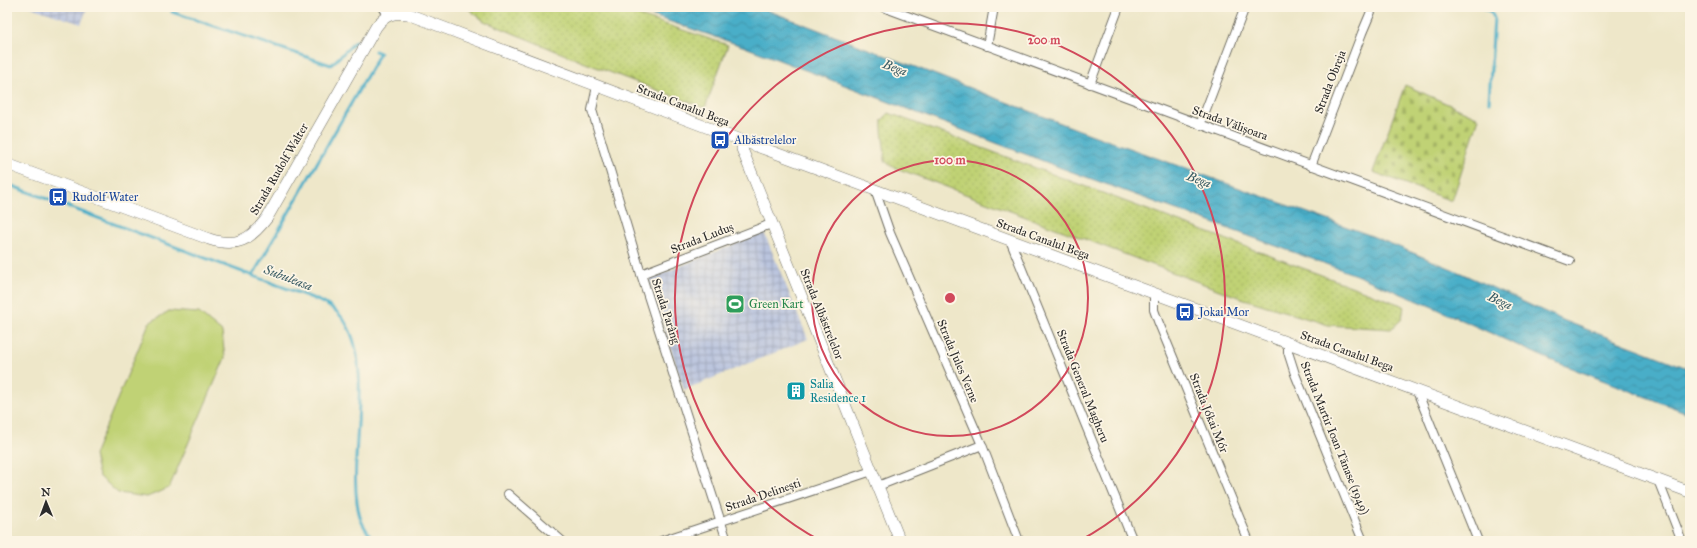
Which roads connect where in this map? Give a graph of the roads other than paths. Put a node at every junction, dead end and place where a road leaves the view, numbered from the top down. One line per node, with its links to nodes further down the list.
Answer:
1 (882, 7): 7 (street, Strada Vălișoara)
2 (994, 7): 7 (street)
3 (1119, 7): 8 (street)
4 (1245, 7): 10 (street)
5 (1373, 7): 13 (street, Strada Obreja)
6 (385, 11): 9 (street, Strada Canalul Bega); 12 (street, Strada Rudolf Walter)
7 (987, 46): 8 (street, Strada Vălișoara)
8 (1090, 84): 10 (street, Strada Vălișoara)
9 (597, 86): 11 (street, Strada Canalul Bega); 18 (street, Strada Parâng)
10 (1200, 125): 13 (street, Strada Vălișoara)
11 (743, 141): 14 (street, Strada Canalul Bega); 15 (street, Strada Albăstrelelor)
12 (7, 164)
13 (1311, 166): 17 (street, Strada Vălișoara)
14 (875, 190): 16 (street, Strada Canalul Bega); 22 (street, Strada Jules Verne)
15 (772, 224): 18 (street, Strada Luduș); 23 (street, Strada Albăstrelelor)
16 (1010, 240): 19 (street, Strada Canalul Bega); 34 (street, Strada General Magheru)
17 (1570, 261)
18 (641, 274): 28 (street, Strada Parâng)
19 (1154, 294): 20 (street, Strada Canalul Bega); 35 (street, Strada Jókai Mór)
20 (1288, 343): 21 (street, Strada Canalul Bega); 36 (street, Strada Martir Ioan Tănase (1949))
21 (1417, 391): 24 (street, Strada Canalul Bega); 37 (street)
22 (982, 445): 25 (street); 33 (street, Strada Jules Verne)
23 (872, 471): 25 (street, Strada Albăstrelelor); 28 (street, Strada Delinești)
24 (1658, 480): 26 (street, Strada Canalul Bega); 38 (street)
25 (878, 486): 32 (street, Strada Albăstrelelor)
26 (1690, 492)
27 (508, 494): 29 (street)
28 (721, 522): 30 (street, Strada Delinești); 31 (street, Strada Parâng)
29 (562, 541)
30 (662, 541)
31 (726, 541)
32 (900, 541)
33 (1019, 541)
34 (1133, 541)
35 (1248, 541)
36 (1364, 541)
37 (1478, 541)
38 (1682, 541)

